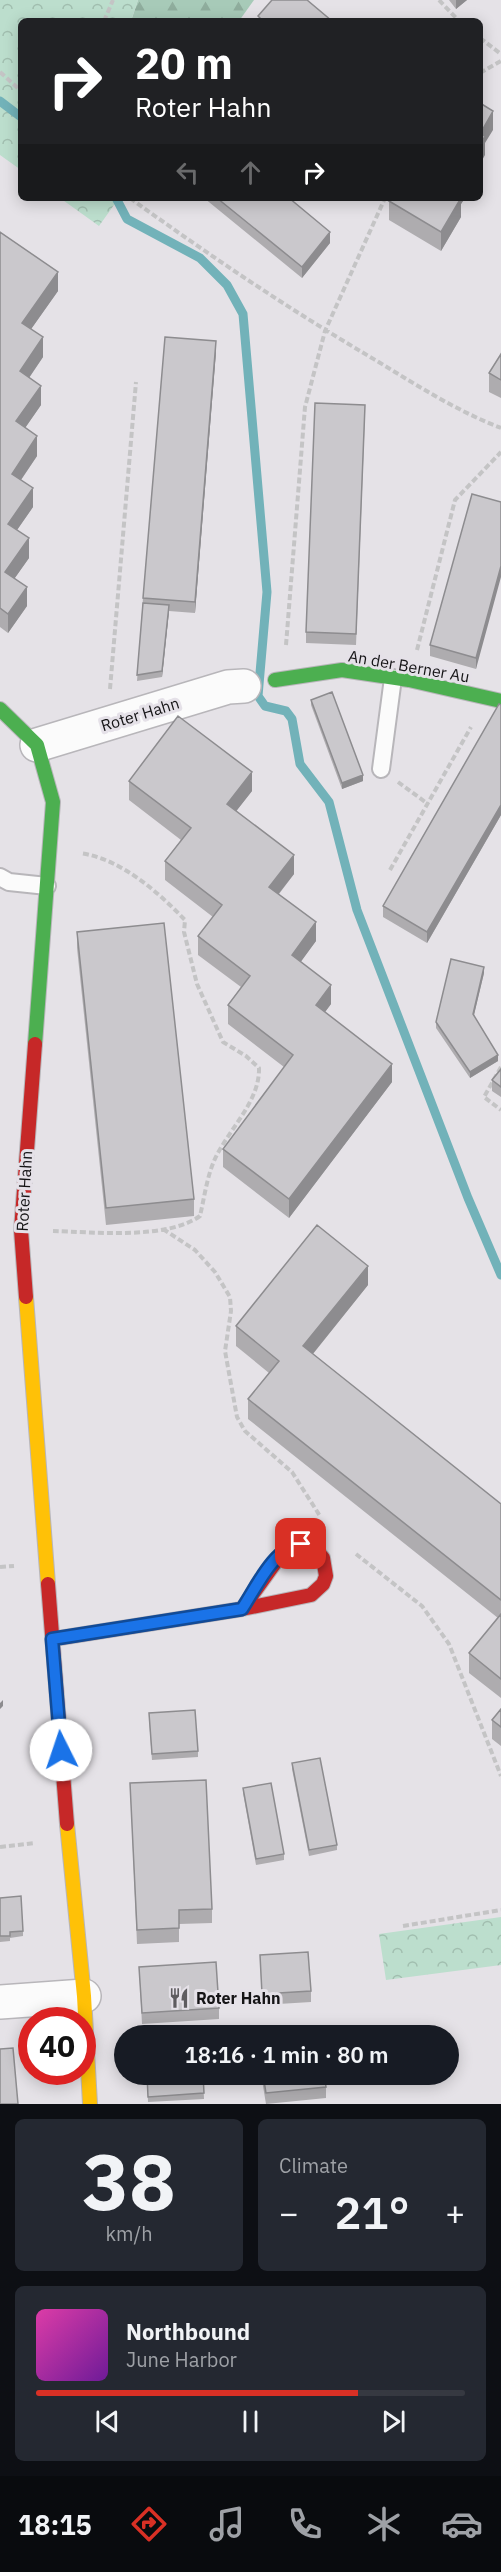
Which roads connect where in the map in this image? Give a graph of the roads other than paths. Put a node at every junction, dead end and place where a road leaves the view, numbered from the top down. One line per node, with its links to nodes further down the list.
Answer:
1 (401, 679): 2 (street, An der Berner Au); 3 (street, An der Berner Au); 6 (lane)
2 (268, 681): 5 (street, Roter Hahn)
3 (495, 699)
4 (0, 709): 5 (street)
5 (37, 745): 8 (street, Roter Hahn)
6 (381, 769)
7 (0, 877): 8 (lane)
8 (47, 886): 10 (street, Roter Hahn)
9 (242, 1609): 9 (street); 10 (street)
10 (52, 1639): 11 (street, Roter Hahn)
11 (84, 1996): 12 (street); 13 (street, Roter Hahn)
12 (0, 2002)
13 (90, 2104)

